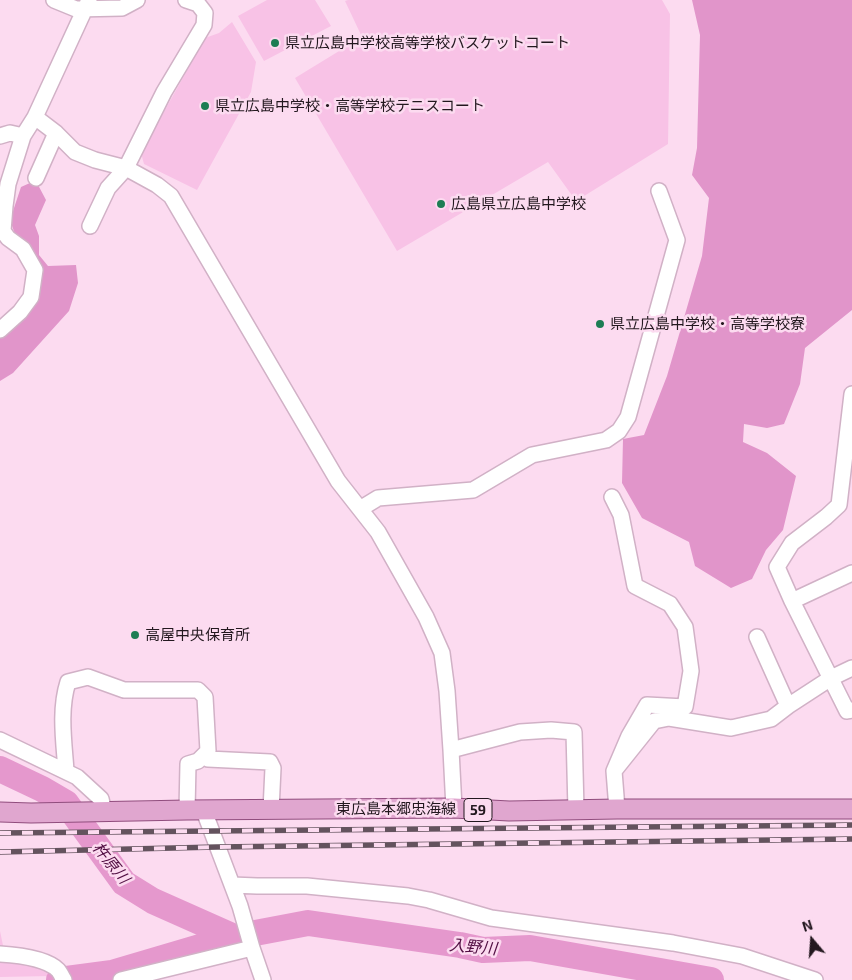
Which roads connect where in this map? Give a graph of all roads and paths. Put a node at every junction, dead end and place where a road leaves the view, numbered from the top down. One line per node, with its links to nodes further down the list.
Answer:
1 (54, 0): 4 (street)
2 (137, 0): 4 (street)
3 (186, 0): 9 (street)
4 (87, 4): 5 (street)
5 (35, 117): 6 (street); 8 (street)
6 (56, 133): 9 (street); 10 (street)
7 (0, 136): 8 (street)
8 (23, 136): 13 (street)
9 (126, 168): 12 (street); 18 (street)
10 (36, 178)
11 (659, 191): 18 (street)
12 (90, 226)
13 (0, 330)
14 (852, 394): 15 (street)
15 (850, 428): 16 (street)
16 (847, 474): 20 (street)
17 (612, 497): 26 (street)
18 (360, 509): 28 (street)
19 (852, 573): 20 (street)
20 (792, 600): 23 (street)
21 (757, 637): 24 (street)
22 (852, 668): 23 (street)
23 (831, 678): 24 (street); 25 (street)
24 (788, 706): 26 (street)
25 (852, 710)
26 (632, 739): 32 (street)
27 (0, 740): 30 (street)
28 (451, 750): 31 (street); 35 (street)
29 (203, 756): 30 (street); 34 (street); 36 (street)
30 (66, 771): 38 (street)
31 (454, 808): 34 (main road, 東広島本郷忠海線 / 59); 35 (main road, 東広島本郷忠海線 / 59)
32 (617, 809): 33 (main road, 東広島本郷忠海線 / 59); 35 (main road, 東広島本郷忠海線 / 59)
33 (852, 809)
34 (271, 810): 36 (main road, 東広島本郷忠海線 / 59)
35 (576, 810)
36 (196, 811): 38 (main road, 東広島本郷忠海線 / 59); 39 (street)
37 (0, 812): 38 (main road, 東広島本郷忠海線 / 59)
38 (104, 812)
39 (232, 885): 40 (street); 45 (street)
40 (252, 948): 43 (street); 44 (street)
41 (0, 954): 42 (street)
42 (61, 975)
43 (121, 980)
44 (263, 980)
45 (815, 980)

